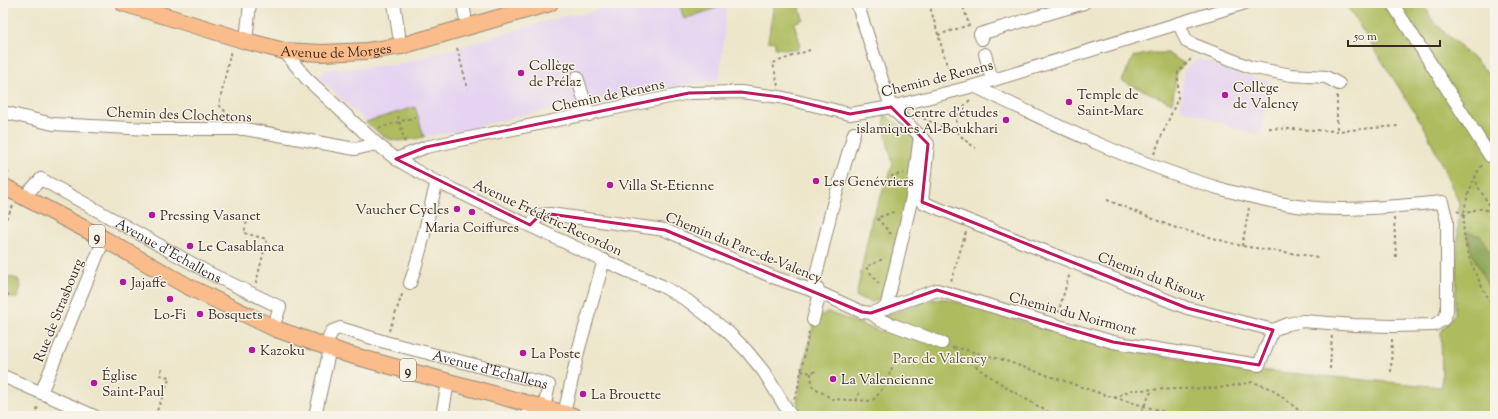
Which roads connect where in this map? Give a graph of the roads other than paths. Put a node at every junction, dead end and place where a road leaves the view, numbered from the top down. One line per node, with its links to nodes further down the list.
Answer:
1 (123, 3): 14 (main road, Avenue de Morges)
2 (250, 3): 14 (street)
3 (394, 3): 12 (street, Avenue de Morges)
4 (463, 3): 10 (street)
5 (550, 3): 15 (main road, Avenue de Morges)
6 (857, 3): 21 (street)
7 (1084, 3): 13 (street)
8 (1245, 3): 11 (street, Chemin de Renens)
9 (1392, 3): 27 (street)
10 (465, 16)
11 (1179, 24): 18 (street, Chemin de Renens); 19 (street)
12 (399, 35)
13 (982, 39)
14 (246, 41): 15 (main road, Avenue de Morges)
15 (284, 51): 26 (street, Avenue Frédéric-Recordon)
16 (985, 54): 18 (street)
17 (577, 78): 23 (street)
18 (992, 80): 20 (street, Chemin de Renens)
19 (1339, 84)
20 (974, 86): 21 (street, Chemin de Renens); 41 (street)
21 (891, 106): 23 (street, Chemin de Renens); 25 (street, Chemin du Risoux)
22 (3, 112): 26 (street, Chemin des Clochetons)
23 (589, 115): 28 (street, Chemin de Renens)
24 (854, 132): 36 (street)
25 (920, 135): 37 (street); 41 (street, Chemin du Risoux)
26 (377, 144): 28 (street, Avenue Frédéric-Recordon)
27 (1490, 156)
28 (396, 159): 29 (street, Avenue Frédéric-Recordon)
29 (436, 182): 32 (street, Avenue Frédéric-Recordon); 35 (street)
30 (3, 186): 31 (main road, Avenue d'Echallens / 9)
31 (19, 201): 33 (main road, Avenue d'Echallens / 9); 40 (street, Avenue d'Echallens)
32 (530, 225): 34 (street, Avenue Frédéric-Recordon); 36 (street, Chemin du Parc-de-Valency)
33 (104, 239): 40 (main road, Avenue d'Echallens / 9); 46 (street, Rue de Strasbourg)
34 (604, 260): 48 (street); 52 (street, Avenue Frédéric-Recordon)
35 (410, 284)
36 (820, 294): 38 (street, Chemin du Parc-de-Valency); 39 (street)
37 (886, 308): 38 (street, Chemin du Noirmont); 41 (street, Chemin du Noirmont)
38 (871, 313): 42 (street, Chemin du Parc-de-Valency)
39 (812, 320)
40 (273, 327): 43 (main road, Avenue d'Echallens / 9)
41 (1273, 330)
42 (942, 343)
43 (328, 348): 45 (main road, Avenue d'Echallens / 9); 47 (street, Avenue d'Echallens); 50 (street)
44 (3, 376): 46 (street)
45 (448, 382): 47 (main road, Avenue d'Echallens / 9); 51 (street)
46 (41, 393): 49 (street)
47 (534, 410): 48 (main road, Avenue d'Echallens / 9)
48 (568, 415)
49 (94, 416)
50 (314, 416)
51 (442, 416)
52 (791, 416)

